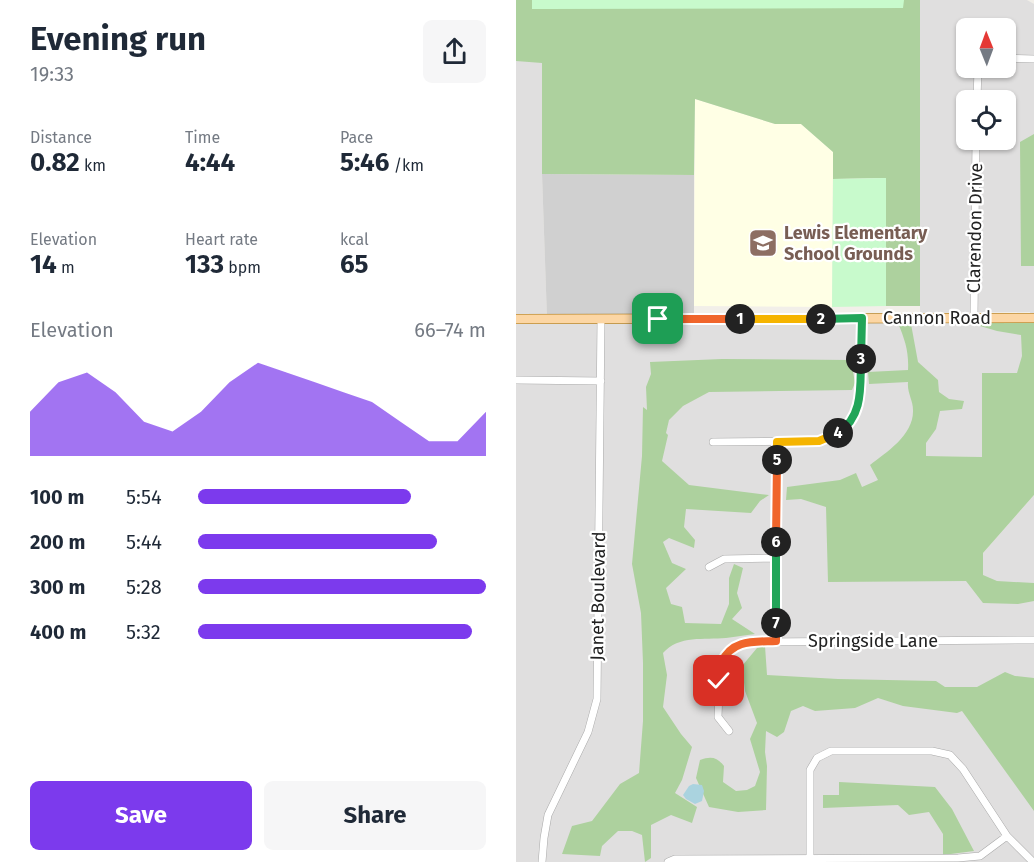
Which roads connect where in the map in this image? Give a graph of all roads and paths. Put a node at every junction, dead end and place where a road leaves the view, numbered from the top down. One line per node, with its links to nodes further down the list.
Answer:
1 (1016, 58): 2 (street)
2 (1034, 59)
3 (976, 150): 4 (street, Clarendon Drive)
4 (974, 317): 6 (main road, Cannon Road); 7 (main road, Cannon Road)
5 (516, 318): 8 (main road, Cannon Road)
6 (862, 318): 8 (main road, Cannon Road); 12 (street)
7 (1034, 318)
8 (600, 319): 10 (street, Janet Boulevard)
9 (516, 380): 10 (street)
10 (601, 381): 20 (street, Janet Boulevard)
11 (713, 442): 12 (street)
12 (777, 442): 13 (street)
13 (776, 558): 14 (street); 16 (street)
14 (709, 567)
15 (1034, 640): 16 (street, Springside Lane)
16 (776, 641): 17 (street, Springside Lane)
17 (729, 731)
18 (1007, 836): 19 (street); 19 (street); 22 (street)
19 (810, 858): 21 (street)
20 (542, 862)
21 (668, 862)
22 (1033, 862)

